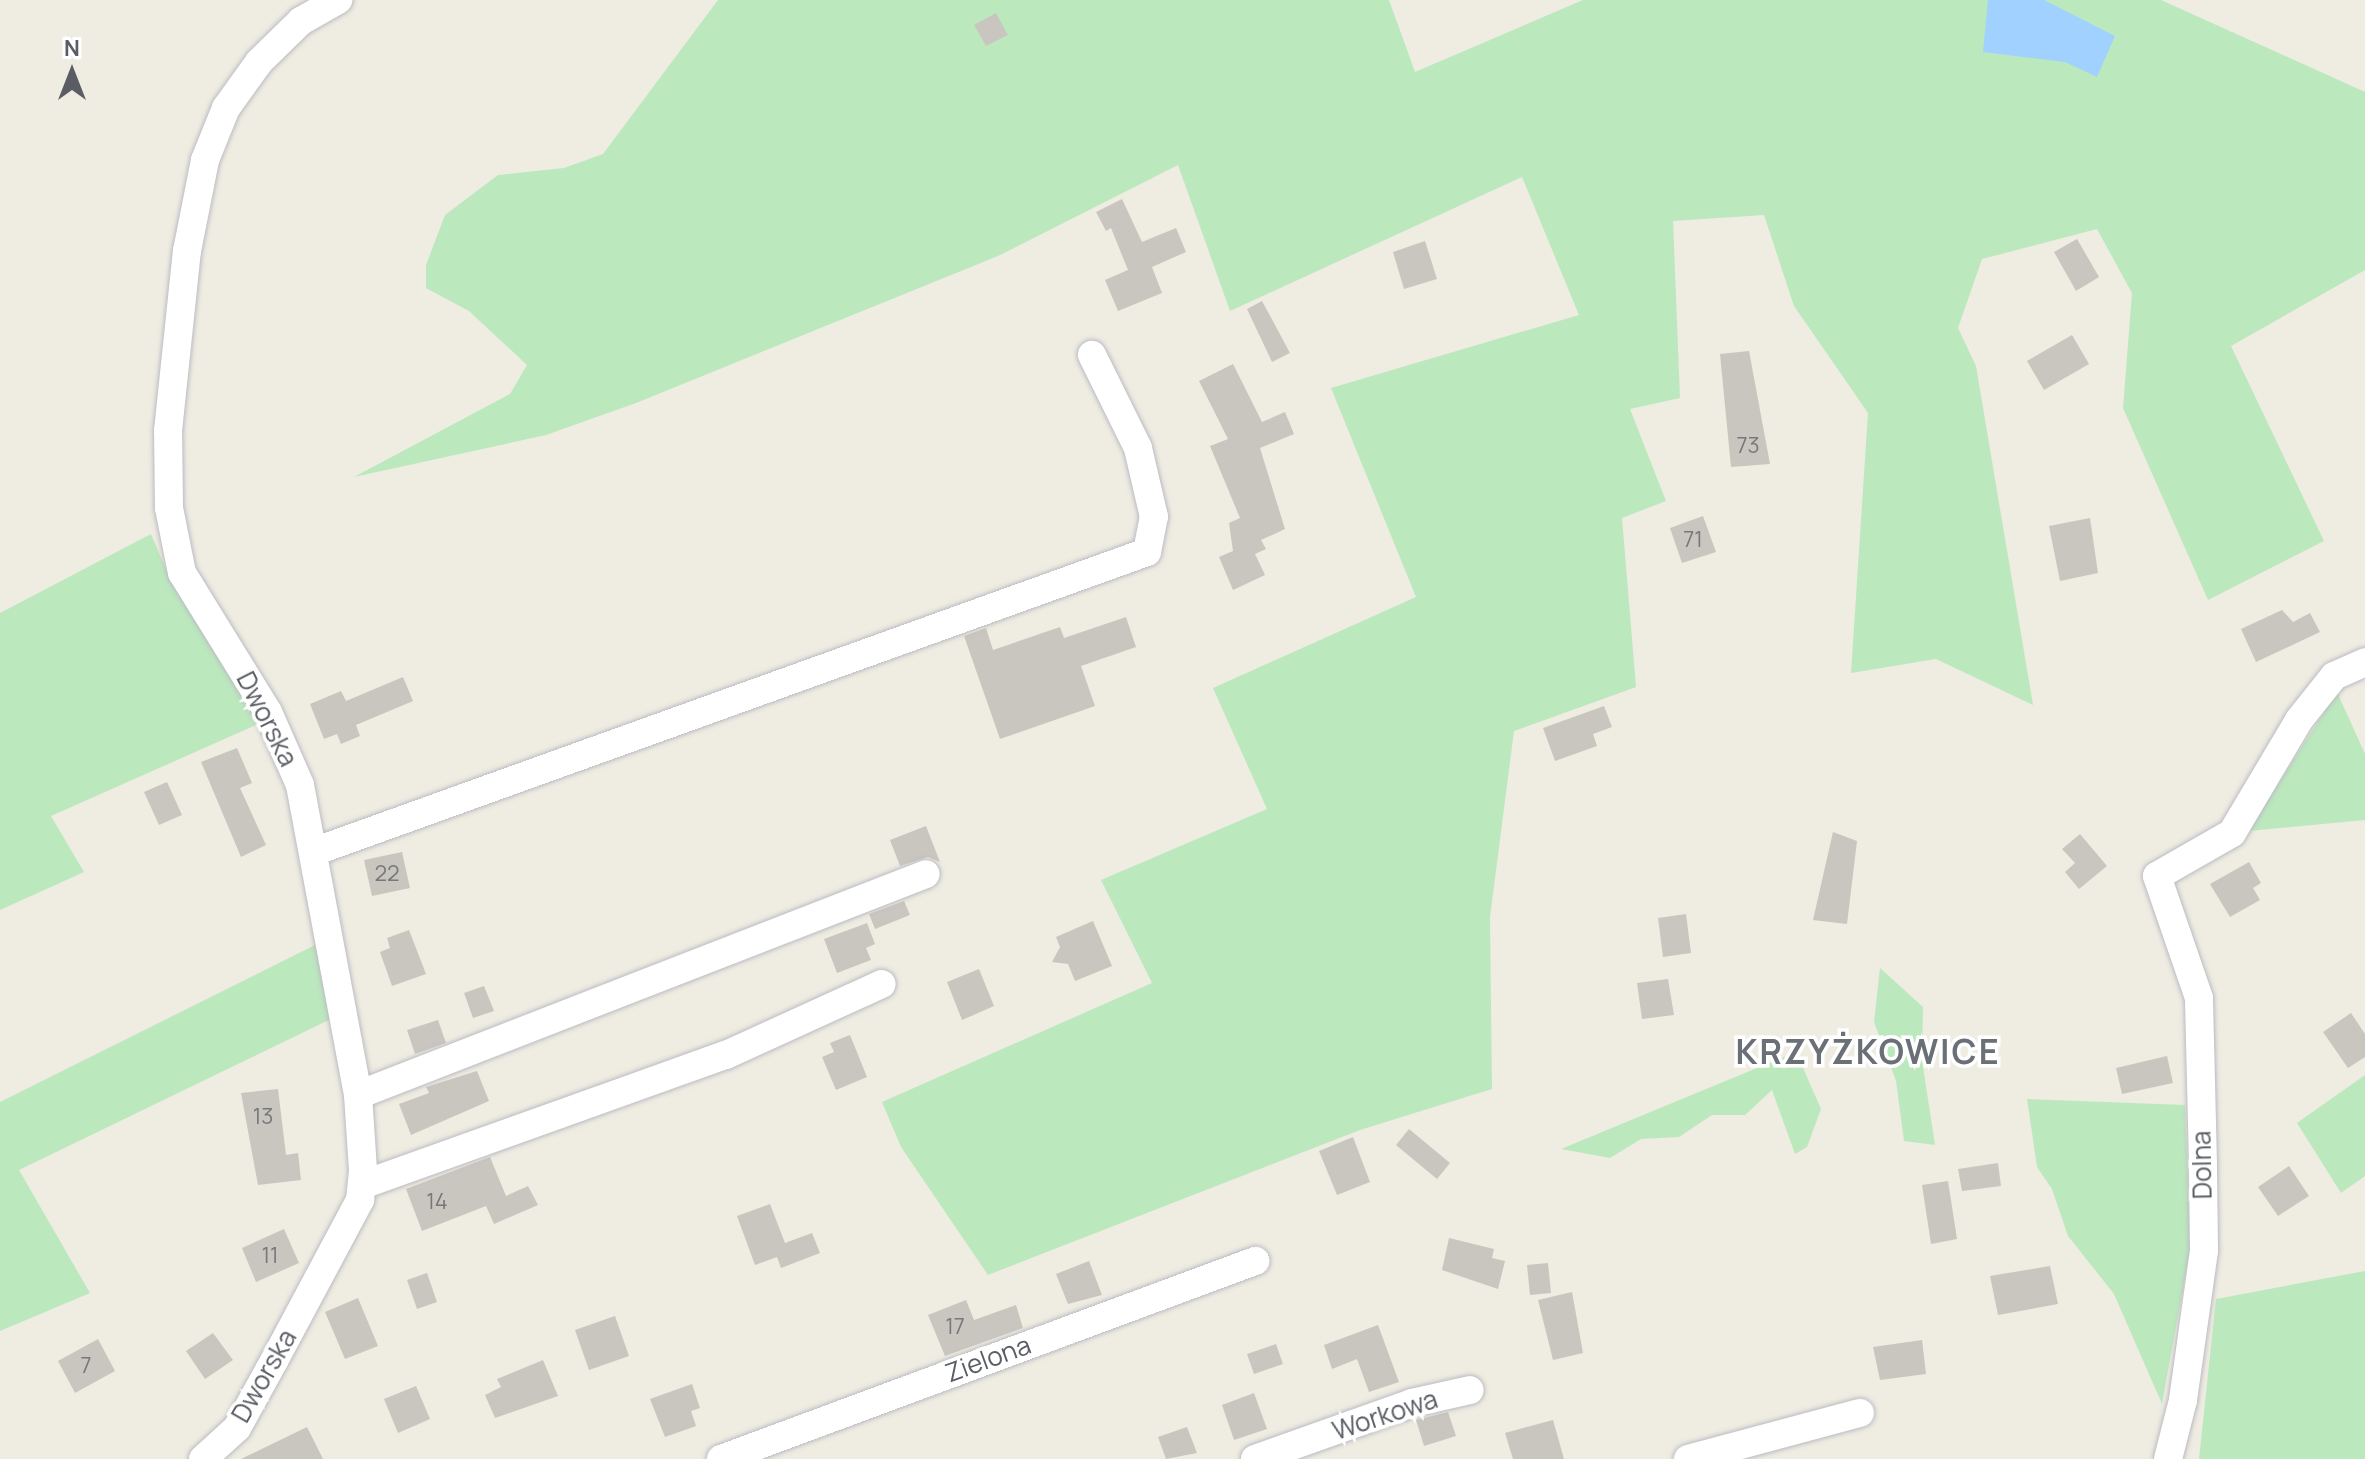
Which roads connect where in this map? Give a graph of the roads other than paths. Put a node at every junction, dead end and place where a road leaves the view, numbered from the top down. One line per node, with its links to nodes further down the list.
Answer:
1 (338, 0): 4 (street, Dworska)
2 (1092, 355): 4 (street)
3 (2365, 662): 16 (street, Dolna)
4 (316, 851): 7 (street, Dworska)
5 (926, 874): 7 (street)
6 (882, 984): 8 (street)
7 (358, 1095): 8 (street, Dworska)
8 (362, 1185): 12 (street, Dworska)
9 (1255, 1261): 13 (street, Zielona)
10 (1470, 1390): 14 (street, Workowa)
11 (1860, 1413): 15 (street)
12 (203, 1459)
13 (721, 1459)
14 (1255, 1459)
15 (1688, 1459)
16 (2168, 1459)

